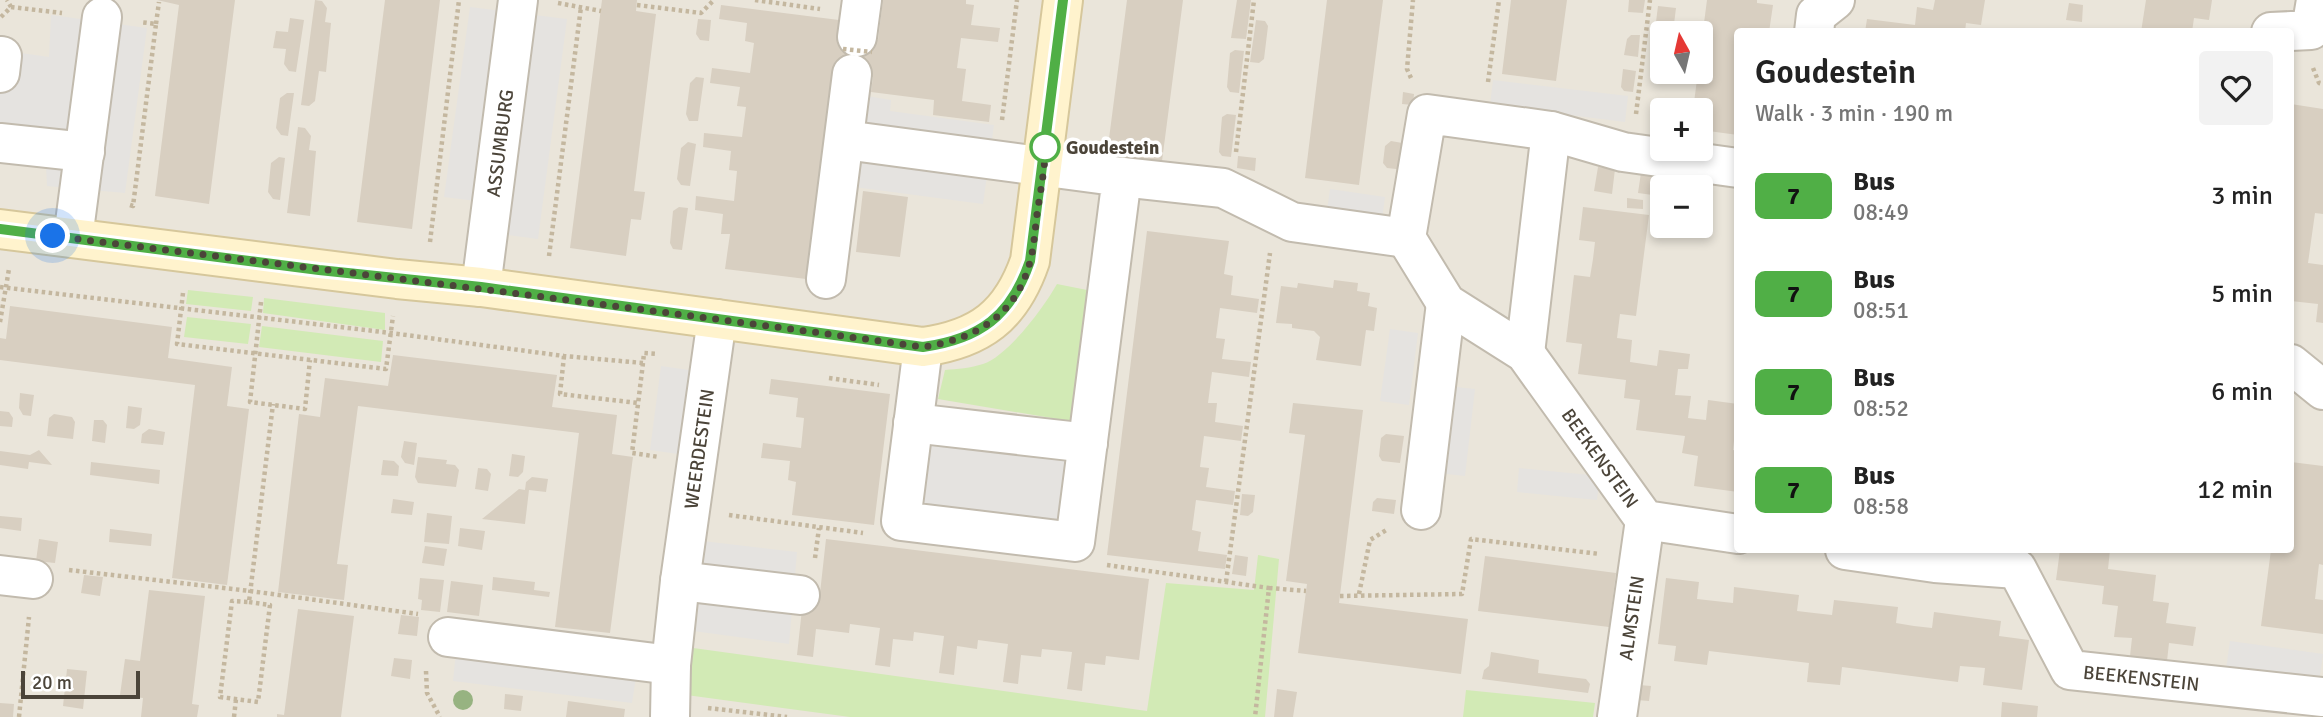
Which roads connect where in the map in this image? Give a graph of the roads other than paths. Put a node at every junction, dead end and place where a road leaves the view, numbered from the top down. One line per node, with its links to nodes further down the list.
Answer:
1 (1063, 0): 11 (street)
2 (2316, 0): 5 (street)
3 (533, 1): 18 (street, ASSUMBURG)
4 (102, 17): 10 (street)
5 (2294, 31)
6 (858, 38): 8 (street)
7 (1551, 131): 12 (street); 16 (street); 22 (street)
8 (845, 140): 11 (street); 17 (street)
9 (0, 143): 10 (street)
10 (85, 152): 15 (street)
11 (1044, 165): 13 (street); 21 (street)
12 (1734, 166)
13 (1122, 177): 16 (street); 26 (street)
14 (7, 230): 15 (street)
15 (73, 238): 18 (street)
16 (1406, 238): 19 (street, BEEKENSTEIN)
17 (826, 279)
18 (481, 287): 20 (street)
19 (1446, 303): 22 (street, BEEKENSTEIN); 27 (street)
20 (717, 319): 21 (street); 32 (street, WEERDESTEIN)
21 (923, 347): 25 (street)
22 (1525, 353): 28 (street, BEEKENSTEIN)
23 (2294, 366): 24 (street)
24 (2323, 390)
25 (915, 407): 26 (street); 26 (street)
26 (1088, 443)
27 (1421, 510)
28 (1645, 520): 29 (street, BEEKENSTEIN); 38 (street, ALMSTEIN)
29 (1734, 533)
30 (1890, 553): 31 (street, BEEKENSTEIN)
31 (1935, 556): 36 (street, BEEKENSTEIN)
32 (680, 581): 33 (street); 35 (street, WEERDESTEIN)
33 (800, 595)
34 (434, 637): 35 (street)
35 (671, 664): 37 (street, WEERDESTEIN)
36 (2323, 697)
37 (670, 710)
38 (1617, 717)

